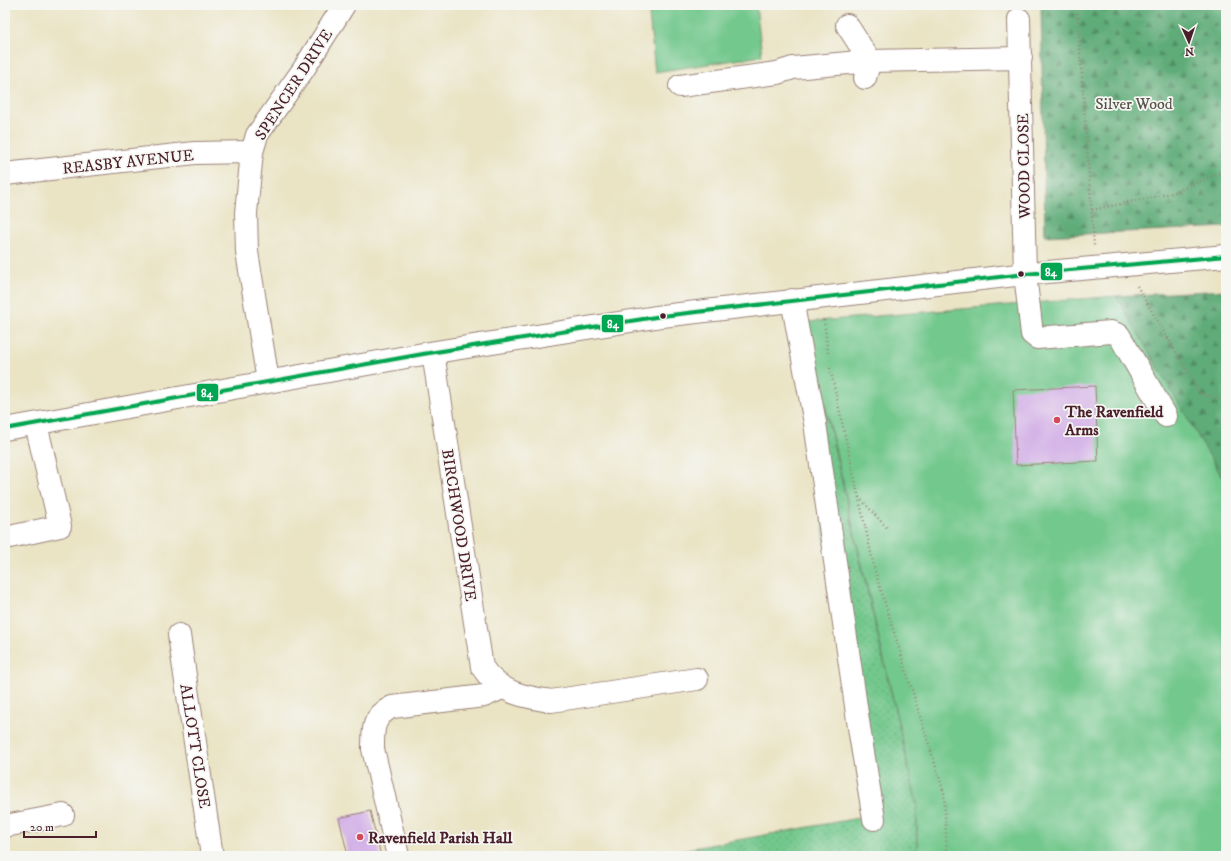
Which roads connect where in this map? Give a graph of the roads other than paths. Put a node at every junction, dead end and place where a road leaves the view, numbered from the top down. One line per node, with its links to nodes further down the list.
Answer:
1 (344, 5): 7 (street, SPENCER DRIVE)
2 (1019, 19): 4 (street, WOOD CLOSE)
3 (847, 25): 5 (street)
4 (1021, 58): 5 (street); 10 (street, WOOD CLOSE)
5 (868, 69): 6 (street)
6 (680, 86)
7 (252, 152): 8 (street, REASBY AVENUE); 13 (street, SPENCER DRIVE)
8 (5, 174)
9 (1226, 256): 10 (street)
10 (1025, 274): 11 (street); 14 (street, WOOD CLOSE)
11 (792, 300): 12 (street); 22 (street)
12 (433, 354): 13 (street); 20 (street, BIRCHWOOD DRIVE)
13 (268, 381): 15 (street)
14 (1166, 416)
15 (36, 424): 16 (street); 17 (street)
16 (5, 429)
17 (5, 538)
18 (179, 635): 24 (street, ALLOTT CLOSE)
19 (696, 679): 20 (street, BIRCHWOOD DRIVE)
20 (502, 688): 25 (street)
21 (63, 815): 23 (street)
22 (874, 819)
23 (5, 826)
24 (212, 856)
25 (398, 856)

